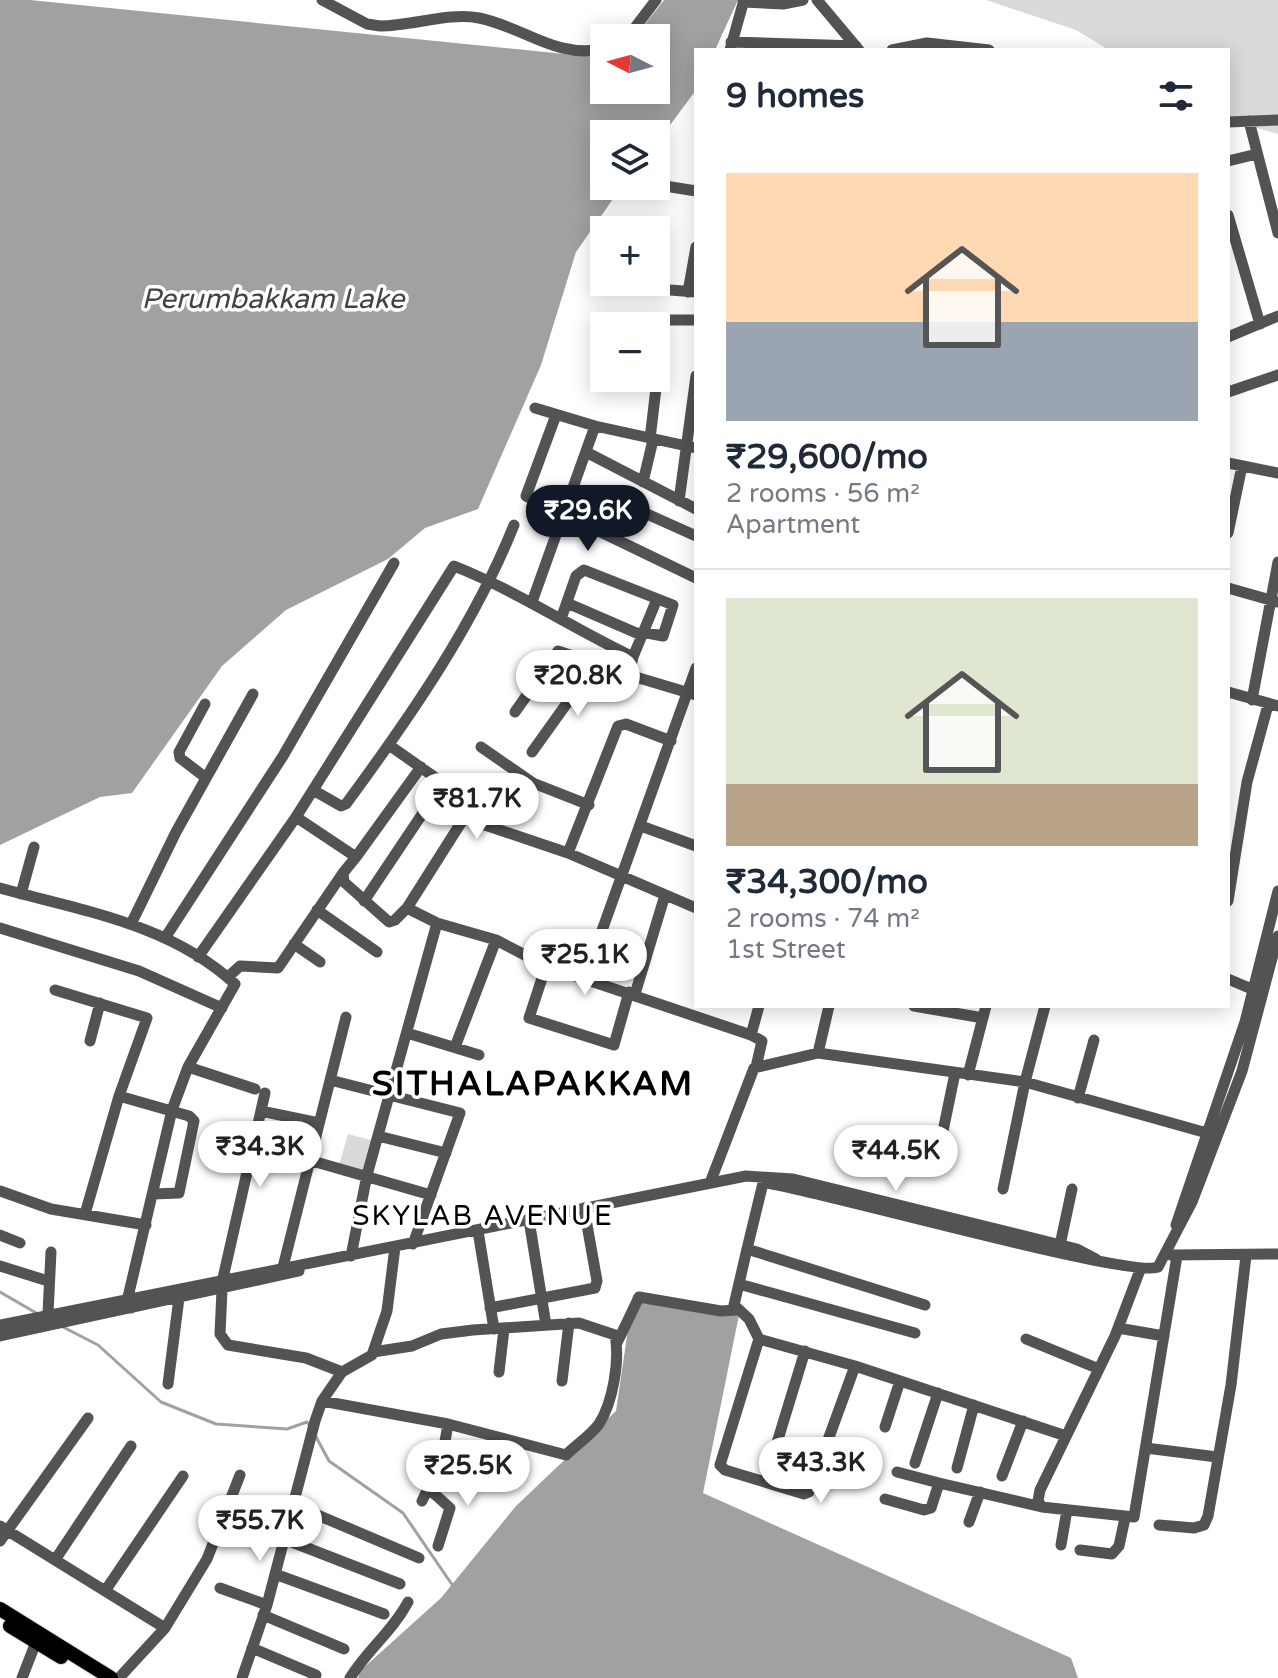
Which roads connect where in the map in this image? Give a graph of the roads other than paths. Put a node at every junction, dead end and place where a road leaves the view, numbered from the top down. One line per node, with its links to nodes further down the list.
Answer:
1 (322, 0): 11 (street)
2 (656, 0): 6 (street)
3 (803, 0): 5 (street)
4 (817, 0): 8 (street)
5 (744, 1): 7 (street)
6 (638, 24)
7 (731, 46): 8 (street)
8 (858, 48)
9 (902, 48): 10 (street)
10 (971, 48)
11 (590, 50)
12 (1278, 120): 13 (street)
13 (1249, 121): 14 (street); 15 (street)
14 (1230, 122)
15 (1257, 154): 16 (street); 20 (street)
16 (1230, 161)
17 (670, 187): 18 (street)
18 (694, 191)
19 (1230, 222): 26 (street)
20 (1278, 233)
21 (694, 270): 23 (street)
22 (670, 290): 23 (street)
23 (692, 292)
24 (1278, 316): 26 (street)
25 (694, 320): 34 (street)
26 (1260, 324): 27 (street)
27 (1230, 336)
28 (1278, 375): 29 (street)
29 (1230, 391)
30 (694, 405): 35 (street)
31 (535, 408): 32 (street)
32 (556, 415): 33 (street); 43 (street)
33 (595, 426): 34 (street); 36 (street)
34 (652, 440): 35 (street); 40 (street)
35 (691, 448): 41 (street)
36 (586, 452): 40 (street); 43 (street)
37 (1230, 463): 38 (street)
38 (1242, 466): 39 (street); 45 (street)
39 (1278, 473)
40 (643, 482): 41 (street)
41 (679, 501): 42 (street)
42 (694, 508)
43 (562, 511): 50 (street); 54 (street)
44 (647, 514): 47 (street)
45 (1230, 523)
46 (514, 525): 51 (street)
47 (694, 535)
48 (1278, 562): 55 (street)
49 (394, 563): 100 (street)
50 (694, 577)
51 (492, 581): 54 (street); 70 (street); 77 (street)
52 (1230, 589): 55 (street)
53 (657, 599): 56 (street); 58 (street); 58 (street)
54 (532, 602): 57 (street)
55 (1275, 602): 65 (street)
56 (567, 603): 57 (street); 58 (street)
57 (561, 619): 59 (street)
58 (642, 634): 59 (street)
59 (633, 657): 61 (street)
60 (595, 664): 61 (street); 68 (street); 72 (street)
61 (629, 675): 62 (street)
62 (692, 693): 69 (street)
63 (1230, 693): 65 (street)
64 (253, 694): 74 (street)
65 (1252, 700): 67 (street)
66 (205, 704): 74 (street)
67 (1273, 706): 88 (street)
68 (515, 712)
69 (671, 741): 78 (street); 80 (street)
70 (389, 745): 73 (street); 77 (street)
71 (481, 747): 76 (street)
72 (532, 752)
73 (421, 767): 75 (street); 84 (street)
74 (206, 778): 96 (street)
75 (443, 783): 76 (street); 92 (street)
76 (533, 783): 78 (street)
77 (313, 790): 79 (street)
78 (589, 805): 83 (street)
79 (296, 817): 84 (street); 104 (street)
80 (641, 826): 81 (street); 86 (street)
81 (694, 845)
82 (34, 847): 90 (street)
83 (568, 853): 86 (street); 94 (street)
84 (356, 857): 85 (street)
85 (343, 873): 92 (street); 95 (street)
86 (620, 874): 91 (street); 108 (street)
87 (0, 888): 90 (street)
88 (1230, 888)
89 (1278, 891): 111 (street)
90 (21, 894): 96 (street)
91 (665, 895): 93 (street); 112 (street)
92 (364, 901): 94 (street)
93 (694, 907)
94 (407, 908): 97 (street)
95 (317, 910): 102 (street); 103 (street)
96 (132, 922): 100 (street)
97 (437, 923): 101 (street); 123 (street)
98 (0, 928): 115 (street)
99 (1278, 936): 162 (street)
100 (165, 938): 104 (street)
101 (496, 940): 106 (street); 127 (street)
102 (294, 944): 105 (street); 107 (street)
103 (377, 952)
104 (198, 957): 107 (street)
105 (320, 962)
106 (546, 966): 108 (street); 112 (street)
107 (228, 977): 115 (street)
108 (585, 978): 112 (street)
109 (1230, 980): 111 (street)
110 (55, 990): 113 (street)
111 (1254, 990): 142 (street)
112 (632, 993): 121 (street)
113 (100, 1003): 126 (street); 137 (street)
114 (694, 1007): 121 (street)
115 (222, 1008): 130 (street)
116 (758, 1008): 124 (street)
117 (829, 1008): 128 (street)
118 (937, 1008): 120 (street)
119 (1044, 1008): 135 (street)
120 (984, 1012): 133 (street)
121 (692, 1014): 124 (street)
122 (346, 1017): 134 (street)
123 (407, 1033): 127 (street); 136 (street)
124 (751, 1035): 131 (street)
125 (1094, 1040): 138 (street)
126 (90, 1041)
127 (455, 1047): 129 (street)
128 (818, 1053): 131 (street); 132 (street)
129 (479, 1055)
130 (188, 1067): 139 (street); 140 (street)
131 (756, 1067): 149 (street)
132 (955, 1073): 133 (street); 147 (street)
133 (968, 1075): 135 (street)
134 (330, 1080): 136 (street); 141 (street)
135 (1025, 1082): 138 (street); 151 (street)
136 (390, 1094): 143 (street); 145 (street)
137 (119, 1096): 139 (street); 157 (street)
138 (1078, 1098): 142 (street)
139 (172, 1110): 154 (street); 154 (street)
140 (261, 1111): 141 (street); 144 (street)
141 (319, 1123): 146 (street)
142 (1207, 1133): 162 (street)
143 (378, 1136): 145 (street); 148 (street)
144 (253, 1144): 146 (street); 178 (street)
145 (446, 1153): 155 (street)
146 (310, 1160): 148 (street); 175 (street)
147 (936, 1165)
148 (367, 1175): 155 (street); 172 (street)
149 (710, 1183): 150 (street); 156 (street); 165 (street)
150 (763, 1183): 167 (street); 173 (street)
151 (1003, 1189)
152 (1072, 1189): 165 (street)
153 (0, 1191): 157 (street)
154 (153, 1194): 159 (street)
155 (431, 1195): 164 (street)
156 (584, 1208): 158 (street); 181 (street)
157 (85, 1214): 159 (street)
158 (529, 1220): 160 (street); 181 (street)
159 (146, 1225): 182 (street)
160 (478, 1231): 164 (street); 184 (street)
161 (0, 1235): 163 (street)
162 (1173, 1241): 170 (street)
163 (20, 1243)
164 (413, 1244): 166 (street)
165 (1060, 1245): 173 (street)
166 (395, 1247): 172 (street); 199 (street)
167 (747, 1249): 179 (street); 183 (street)
168 (51, 1252): 177 (street)
169 (1278, 1254): 171 (street)
170 (1172, 1256): 171 (street); 176 (street); 194 (street)
171 (1246, 1256): 217 (street)
172 (348, 1257): 175 (street); 178 (street)
173 (1096, 1259): 176 (street)
174 (0, 1266): 177 (street)
175 (283, 1267): 178 (street)
176 (1140, 1270): 190 (street)
177 (48, 1281): 186 (street)
178 (222, 1284): 180 (street); 182 (street); 202 (street)
179 (739, 1284): 185 (street); 192 (street)
180 (179, 1298): 182 (street); 206 (street)
181 (542, 1300): 184 (street); 189 (street)
182 (130, 1303): 186 (street); 193 (street)
183 (925, 1305)
184 (490, 1308): 191 (street)
185 (736, 1310): 195 (street); 197 (street)
186 (47, 1314): 188 (street)
187 (569, 1323): 189 (street); 197 (street); 204 (street)
188 (0, 1325)
189 (546, 1325): 191 (street)
190 (1118, 1328): 194 (street); 201 (street)
191 (499, 1329): 199 (street); 203 (street)
192 (915, 1333)
193 (0, 1336)
194 (1164, 1336): 216 (street)
195 (759, 1339): 198 (street); 226 (street)
196 (1026, 1339): 201 (street)
197 (617, 1344): 212 (street)
198 (805, 1351): 200 (street); 226 (street)
199 (373, 1352): 202 (street)
200 (855, 1366): 205 (street); 226 (street)
201 (1099, 1369): 214 (street)
202 (342, 1372): 208 (street)
203 (499, 1372)
204 (562, 1381)
205 (900, 1381): 207 (street); 213 (street)
206 (168, 1384)
207 (938, 1393): 209 (street); 219 (street)
208 (322, 1401): 212 (street); 233 (street)
209 (974, 1405): 211 (street); 220 (street)
210 (88, 1418): 239 (street)
211 (1023, 1421): 214 (street); 225 (street)
212 (448, 1424): 218 (street)
213 (885, 1427)
214 (1066, 1436): 234 (street)
215 (131, 1446): 245 (street)
216 (1146, 1448): 217 (street); 236 (street)
217 (1217, 1457): 238 (street)
218 (442, 1459): 222 (street); 228 (street)
219 (915, 1463)
220 (957, 1468)
221 (897, 1472): 227 (street)
222 (482, 1473)
223 (240, 1475): 232 (street)
224 (183, 1476): 249 (street)
225 (1002, 1476)
226 (765, 1482)
227 (939, 1483): 229 (street); 230 (street)
228 (429, 1489): 231 (street); 242 (street)
229 (980, 1492): 234 (street); 237 (street)
230 (885, 1499)
231 (422, 1501)
232 (229, 1505): 240 (street); 255 (street)
233 (294, 1505): 240 (street); 244 (street)
234 (1042, 1507): 235 (street)
235 (1067, 1510): 236 (street); 241 (street)
236 (1125, 1518): 243 (street)
237 (969, 1522)
238 (1159, 1525)
239 (2, 1533): 245 (street)
240 (286, 1536): 246 (street); 247 (street)
241 (1061, 1545)
242 (438, 1546)
243 (1080, 1550)
244 (419, 1558)
245 (55, 1560): 249 (street)
246 (275, 1574): 252 (street); 253 (street)
247 (400, 1584)
248 (220, 1588): 252 (street)
249 (105, 1591): 255 (street)
250 (408, 1602): 265 (street)
251 (0, 1609): 262 (main road)
252 (265, 1610): 257 (street); 258 (street)
253 (384, 1614)
254 (0, 1620): 256 (main road)
255 (165, 1628): 263 (street)
256 (36, 1642): 260 (street); 261 (main road)
257 (252, 1648): 259 (street); 264 (street)
258 (344, 1649)
259 (316, 1675)
260 (22, 1678)
261 (95, 1678)
262 (111, 1678)
263 (119, 1678)
264 (242, 1678)
265 (350, 1678)

